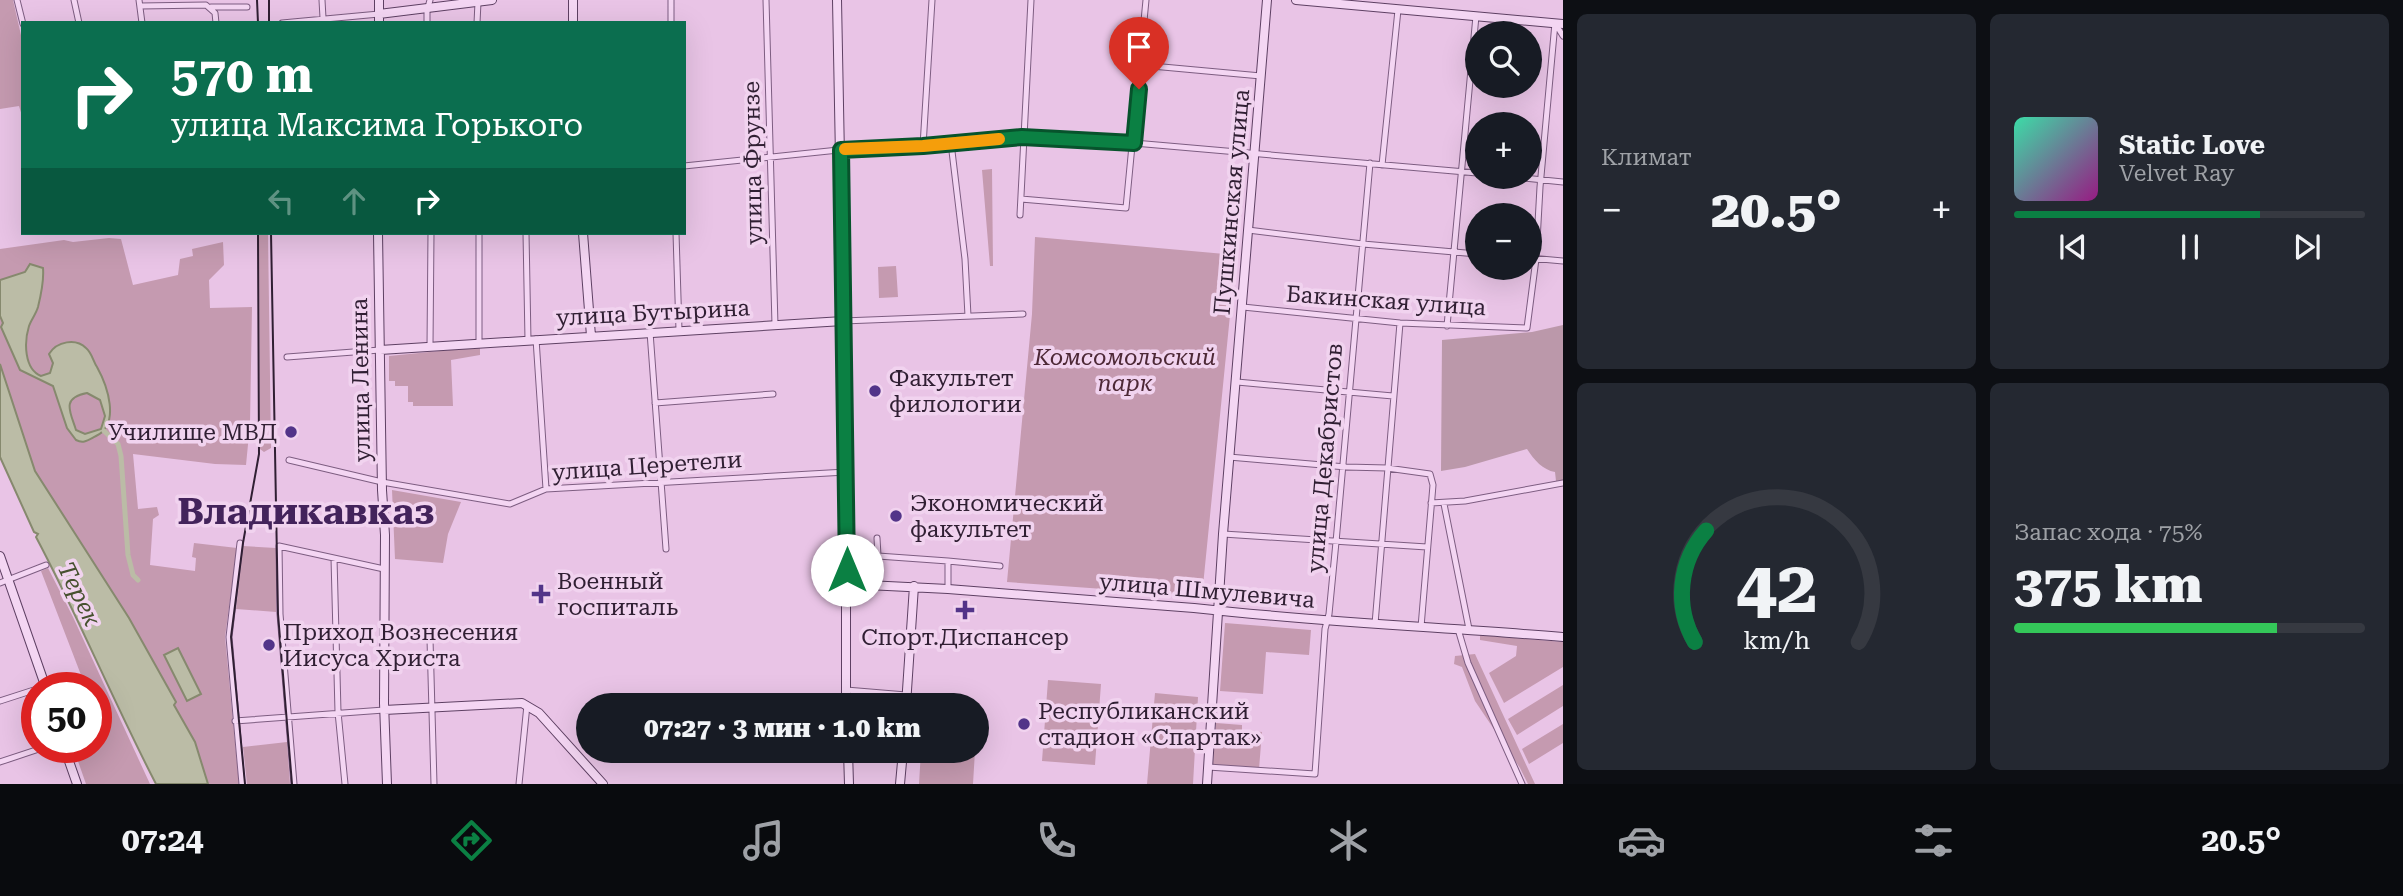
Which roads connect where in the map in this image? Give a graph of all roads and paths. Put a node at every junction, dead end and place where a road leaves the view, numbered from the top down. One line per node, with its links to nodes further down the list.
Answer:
1 (17, 0): 25 (street)
2 (74, 0): 26 (street)
3 (322, 0): 24 (street)
4 (379, 0): 23 (main road)
5 (492, 0): 15 (main road)
6 (573, 0): 30 (main road)
7 (671, 0): 31 (street)
8 (766, 0): 42 (street, улица Фрунзе)
9 (837, 0): 40 (main road)
10 (932, 0): 39 (street)
11 (1031, 0): 36 (street)
12 (1146, 0): 34 (street)
13 (1267, 0): 35 (main road, Пушкинская улица)
14 (1296, 0): 18 (main road)
15 (478, 1): 17 (main road); 29 (street)
16 (139, 3): 19 (street); 27 (street)
17 (429, 4): 23 (main road)
18 (1385, 4): 21 (main road)
19 (209, 6): 20 (street)
20 (247, 7)
21 (1398, 10): 22 (main road); 44 (street)
22 (1476, 16): 32 (main road); 46 (street)
23 (379, 18): 24 (street)
24 (323, 19): 28 (street)
25 (22, 21)
26 (79, 21)
27 (142, 21)
28 (302, 21)
29 (477, 21)
30 (573, 21)
31 (671, 21)
32 (1559, 24): 33 (street); 48 (street)
33 (1563, 36)
34 (1141, 65): 35 (street); 37 (street)
35 (1261, 76): 41 (main road, Пушкинская улица)
36 (1022, 137): 37 (street); 38 (street); 50 (street)
37 (1134, 143): 41 (street); 50 (street)
38 (951, 144): 39 (street); 67 (street)
39 (923, 146): 40 (street)
40 (841, 150): 42 (street); 69 (main road)
41 (1255, 155): 43 (street); 52 (main road, Пушкинская улица)
42 (771, 156): 45 (street); 71 (street, улица Фрунзе)
43 (1370, 163): 44 (street); 59 (street, улица Декабристов)
44 (1382, 165): 46 (street)
45 (686, 166)
46 (1462, 172): 47 (street); 60 (street)
47 (1465, 172)
48 (1542, 180): 49 (street)
49 (1563, 182)
50 (1021, 200): 51 (street)
51 (1020, 215)
52 (1248, 230): 59 (street); 65 (main road, Пушкинская улица)
53 (378, 235): 79 (main road, улица Ленина)
54 (431, 235): 78 (street)
55 (479, 235): 77 (street)
56 (526, 235): 76 (street)
57 (583, 235): 75 (main road)
58 (676, 235): 73 (street)
59 (1363, 244): 60 (street); 68 (street, улица Декабристов)
60 (1454, 251): 61 (street); 72 (street)
61 (1465, 252)
62 (1542, 260): 63 (street)
63 (1563, 261)
64 (1531, 280): 72 (street, Бакинская улица)
65 (1243, 307): 68 (street, Бакинская улица); 81 (main road, Пушкинская улица)
66 (1023, 314): 67 (street, улица Бутырина)
67 (968, 316): 69 (street, улица Бутырина)
68 (1355, 318): 70 (street, Бакинская улица); 83 (street, улица Декабристов)
69 (843, 321): 71 (main road, улица Бутырина); 90 (main road)
70 (1400, 323): 72 (street, Бакинская улица); 84 (street)
71 (775, 325): 73 (main road, улица Бутырина)
72 (1447, 326)
73 (680, 330): 74 (main road, улица Бутырина)
74 (650, 332): 75 (main road, улица Бутырина); 85 (street)
75 (591, 337): 76 (main road, улица Бутырина)
76 (532, 340): 77 (main road, улица Бутырина); 94 (street)
77 (479, 343): 78 (main road, улица Бутырина)
78 (430, 346): 79 (main road, улица Бутырина)
79 (380, 350): 80 (street, улица Бутырина); 92 (main road, улица Ленина)
80 (287, 357)
81 (1237, 382): 83 (street); 86 (main road, Пушкинская улица)
82 (773, 394): 85 (street)
83 (1348, 394): 84 (street); 88 (street, улица Декабристов)
84 (1393, 396): 89 (street)
85 (655, 403): 91 (street)
86 (1229, 457): 88 (street); 97 (main road, Пушкинская улица)
87 (289, 460): 92 (street, улица Церетели)
88 (1342, 467): 89 (street); 99 (street, улица Декабристов)
89 (1387, 468): 95 (street); 101 (street)
90 (846, 472): 91 (street, улица Церетели); 112 (main road)
91 (662, 481): 94 (street, улица Церетели); 103 (street)
92 (382, 482): 94 (street, улица Церетели); 109 (main road, улица Ленина)
93 (1563, 483): 96 (street)
94 (546, 489)
95 (1432, 503): 96 (street); 102 (street)
96 (1444, 503): 120 (street)
97 (1223, 534): 99 (street); 115 (main road, Пушкинская улица)
98 (877, 538): 106 (street)
99 (1336, 542): 101 (street); 116 (street, улица Декабристов)
100 (240, 543): 134 (street)
101 (1381, 544): 102 (street); 117 (street)
102 (1427, 547): 118 (street)
103 (666, 550)
104 (0, 556): 110 (main road)
105 (334, 558): 109 (street); 132 (street); 133 (street)
106 (948, 561): 108 (street); 114 (street)
107 (46, 565): 110 (street)
108 (1000, 566)
109 (384, 569): 131 (main road, улица Ленина)
110 (9, 580): 111 (street); 123 (main road)
111 (0, 583)
112 (847, 584): 113 (main road, улица Шмулевича); 124 (main road)
113 (914, 586): 114 (main road, улица Шмулевича); 126 (main road)
114 (948, 589): 115 (main road, улица Шмулевича)
115 (1218, 611): 116 (main road, улица Шмулевича); 140 (main road, Пушкинская улица)
116 (1327, 621): 117 (main road, улица Шмулевича); 140 (street, улица Декабристов)
117 (1376, 624): 118 (main road, улица Шмулевича)
118 (1421, 627): 119 (main road, улица Шмулевича)
119 (1458, 629): 120 (main road, улица Шмулевича); 152 (street)
120 (1469, 629): 121 (main road, улица Шмулевича)
121 (1563, 637)
122 (430, 639): 130 (street)
123 (37, 672)
124 (846, 690): 125 (street)
125 (882, 693)
126 (906, 693)
127 (21, 694): 128 (street)
128 (0, 701)
129 (527, 705): 130 (main road); 141 (main road); 148 (street)
130 (431, 708): 131 (main road); 147 (street)
131 (384, 710): 132 (street); 146 (main road, улица Ленина)
132 (338, 712): 133 (street); 145 (street)
133 (289, 717): 134 (street); 144 (street)
134 (235, 721): 143 (street)
135 (21, 755): 136 (street)
136 (0, 762)
137 (70, 763): 142 (main road)
138 (848, 763): 149 (main road)
139 (901, 763): 150 (main road)
140 (1208, 767): 151 (main road, Пушкинская улица)
141 (599, 782)
142 (77, 784)
143 (242, 784)
144 (294, 784)
145 (345, 784)
146 (387, 784)
147 (434, 784)
148 (519, 784)
149 (849, 784)
150 (900, 784)
151 (1206, 784)
152 (1522, 784)

